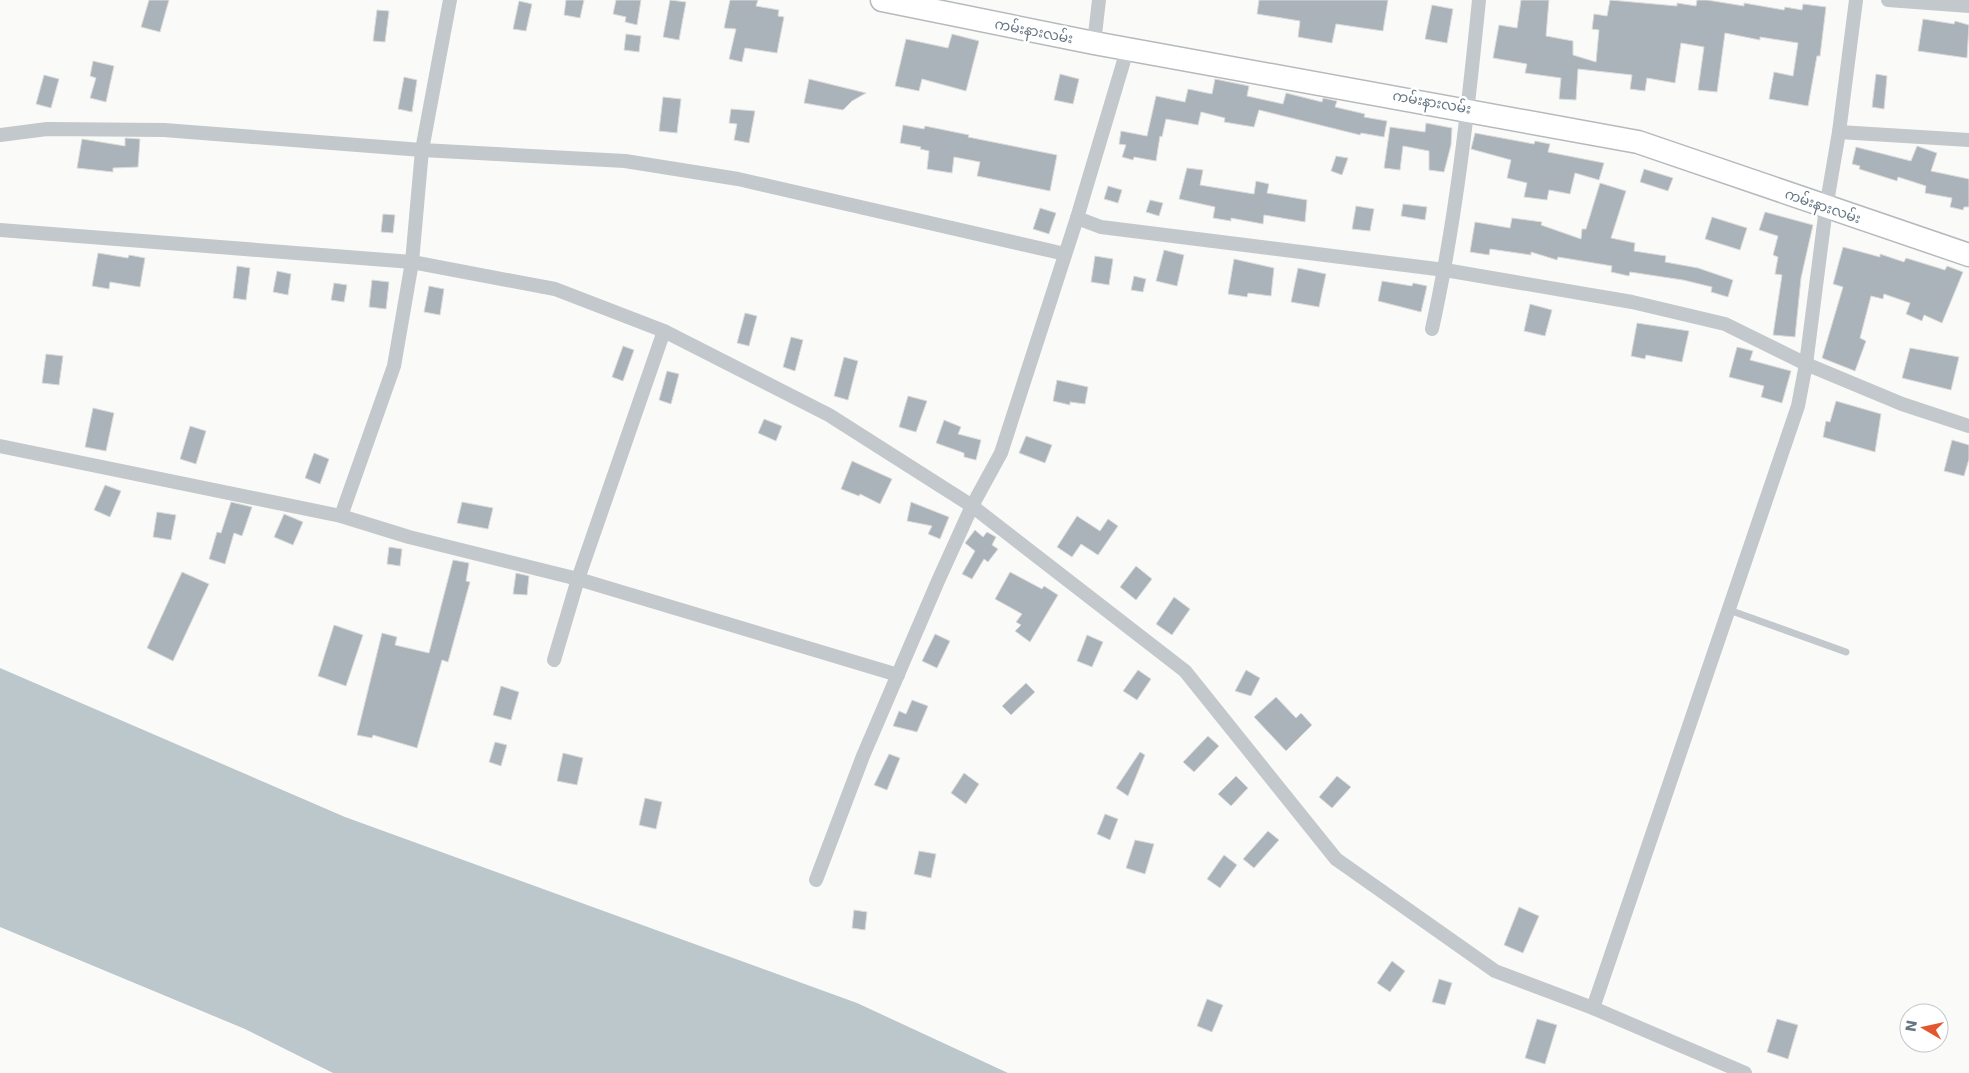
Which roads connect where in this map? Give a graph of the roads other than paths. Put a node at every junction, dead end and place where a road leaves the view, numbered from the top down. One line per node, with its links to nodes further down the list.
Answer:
1 (450, 0): 14 (street)
2 (882, 0): 8 (main road, ကမ်းနားလမ်း)
3 (1099, 0): 8 (street)
4 (1479, 0): 10 (street)
5 (1856, 0): 11 (street)
6 (1888, 0): 7 (street)
7 (1969, 6)
8 (1094, 43): 9 (main road, ကမ်းနားလမ်း)
9 (1128, 47): 10 (main road, ကမ်းနားလမ်း); 16 (street)
10 (1469, 109): 15 (main road, ကမ်းနားလမ်း); 21 (street)
11 (1838, 132): 13 (street); 15 (street)
12 (0, 135): 14 (street)
13 (1969, 140)
14 (422, 150): 18 (street); 20 (street)
15 (1826, 208): 19 (main road, ကမ်းနားလမ်း); 24 (street)
16 (1077, 218): 18 (street); 21 (street)
17 (0, 230): 20 (street)
18 (1065, 254): 27 (street)
19 (1969, 256)
20 (412, 262): 23 (street); 28 (street)
21 (1445, 270): 22 (street); 24 (street)
22 (1432, 329)
23 (664, 331): 27 (street); 29 (street)
24 (1806, 364): 25 (street); 30 (street)
25 (1969, 426)
26 (0, 446): 28 (street)
27 (972, 506): 33 (street); 35 (street)
28 (341, 516): 29 (street)
29 (578, 579): 32 (street); 33 (street)
30 (1729, 610): 31 (lane); 35 (street)
31 (1846, 652)
32 (554, 660)
33 (898, 675): 34 (street)
34 (816, 880)
35 (1593, 1008): 36 (street)
36 (1745, 1073)

